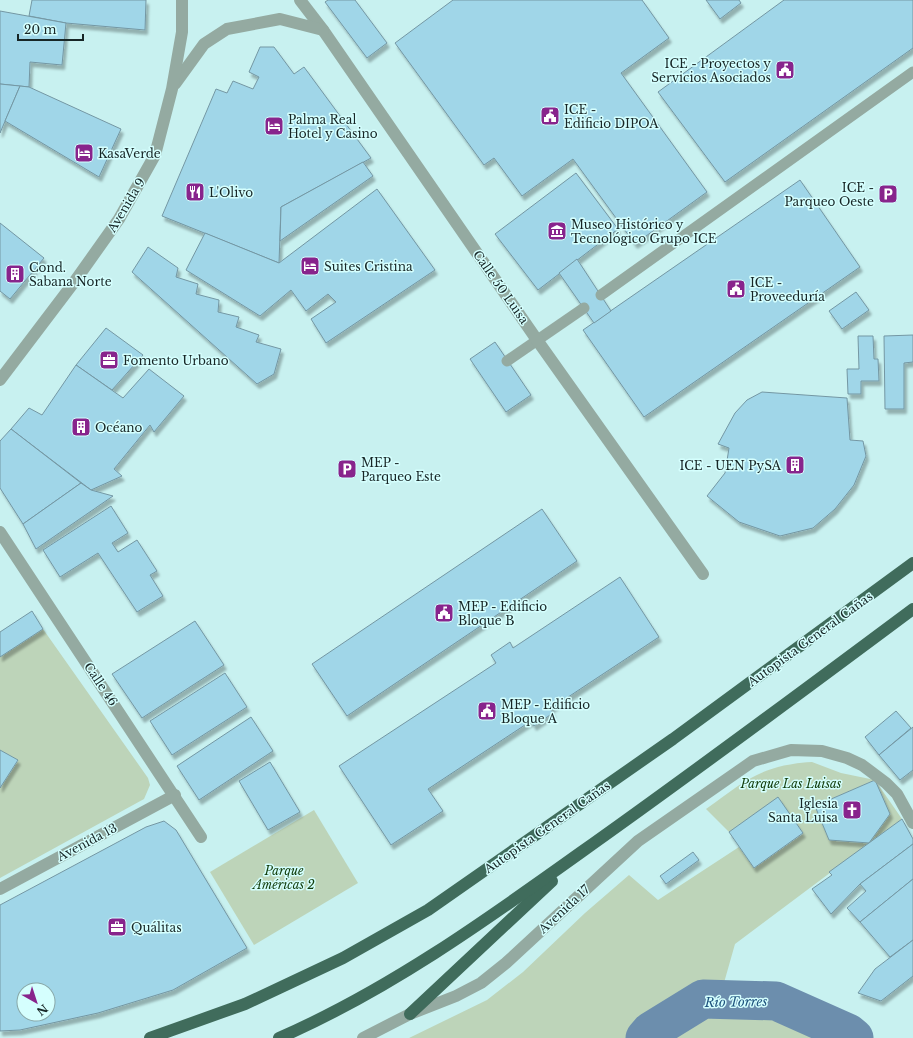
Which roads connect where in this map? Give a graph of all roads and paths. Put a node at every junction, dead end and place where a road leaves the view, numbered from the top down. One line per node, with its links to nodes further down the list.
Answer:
1 (182, 0): 5 (street, Avenida 9)
2 (300, 0): 3 (street, Calle 50 Luisa)
3 (323, 30): 5 (street); 8 (street, Calle 50 Luisa)
4 (913, 72): 6 (lane)
5 (172, 89): 10 (street, Avenida 9)
6 (601, 295)
7 (584, 308): 8 (lane)
8 (538, 340): 9 (lane); 13 (street, Calle 50 Luisa)
9 (507, 361)
10 (0, 380)
11 (0, 532): 15 (street, Calle 46)
12 (913, 564): 21 (highway, Autopista General Cañas)
13 (703, 574)
14 (913, 609): 18 (highway)
15 (175, 795): 17 (street, Calle 46); 19 (street, Avenida 13)
16 (913, 823): 20 (street, Avenida 17)
17 (201, 836)
18 (585, 850): 20 (highway); 22 (highway)
19 (0, 889)
20 (410, 1014): 23 (street, Avenida 17)
21 (150, 1038)
22 (279, 1038)
23 (363, 1038)

